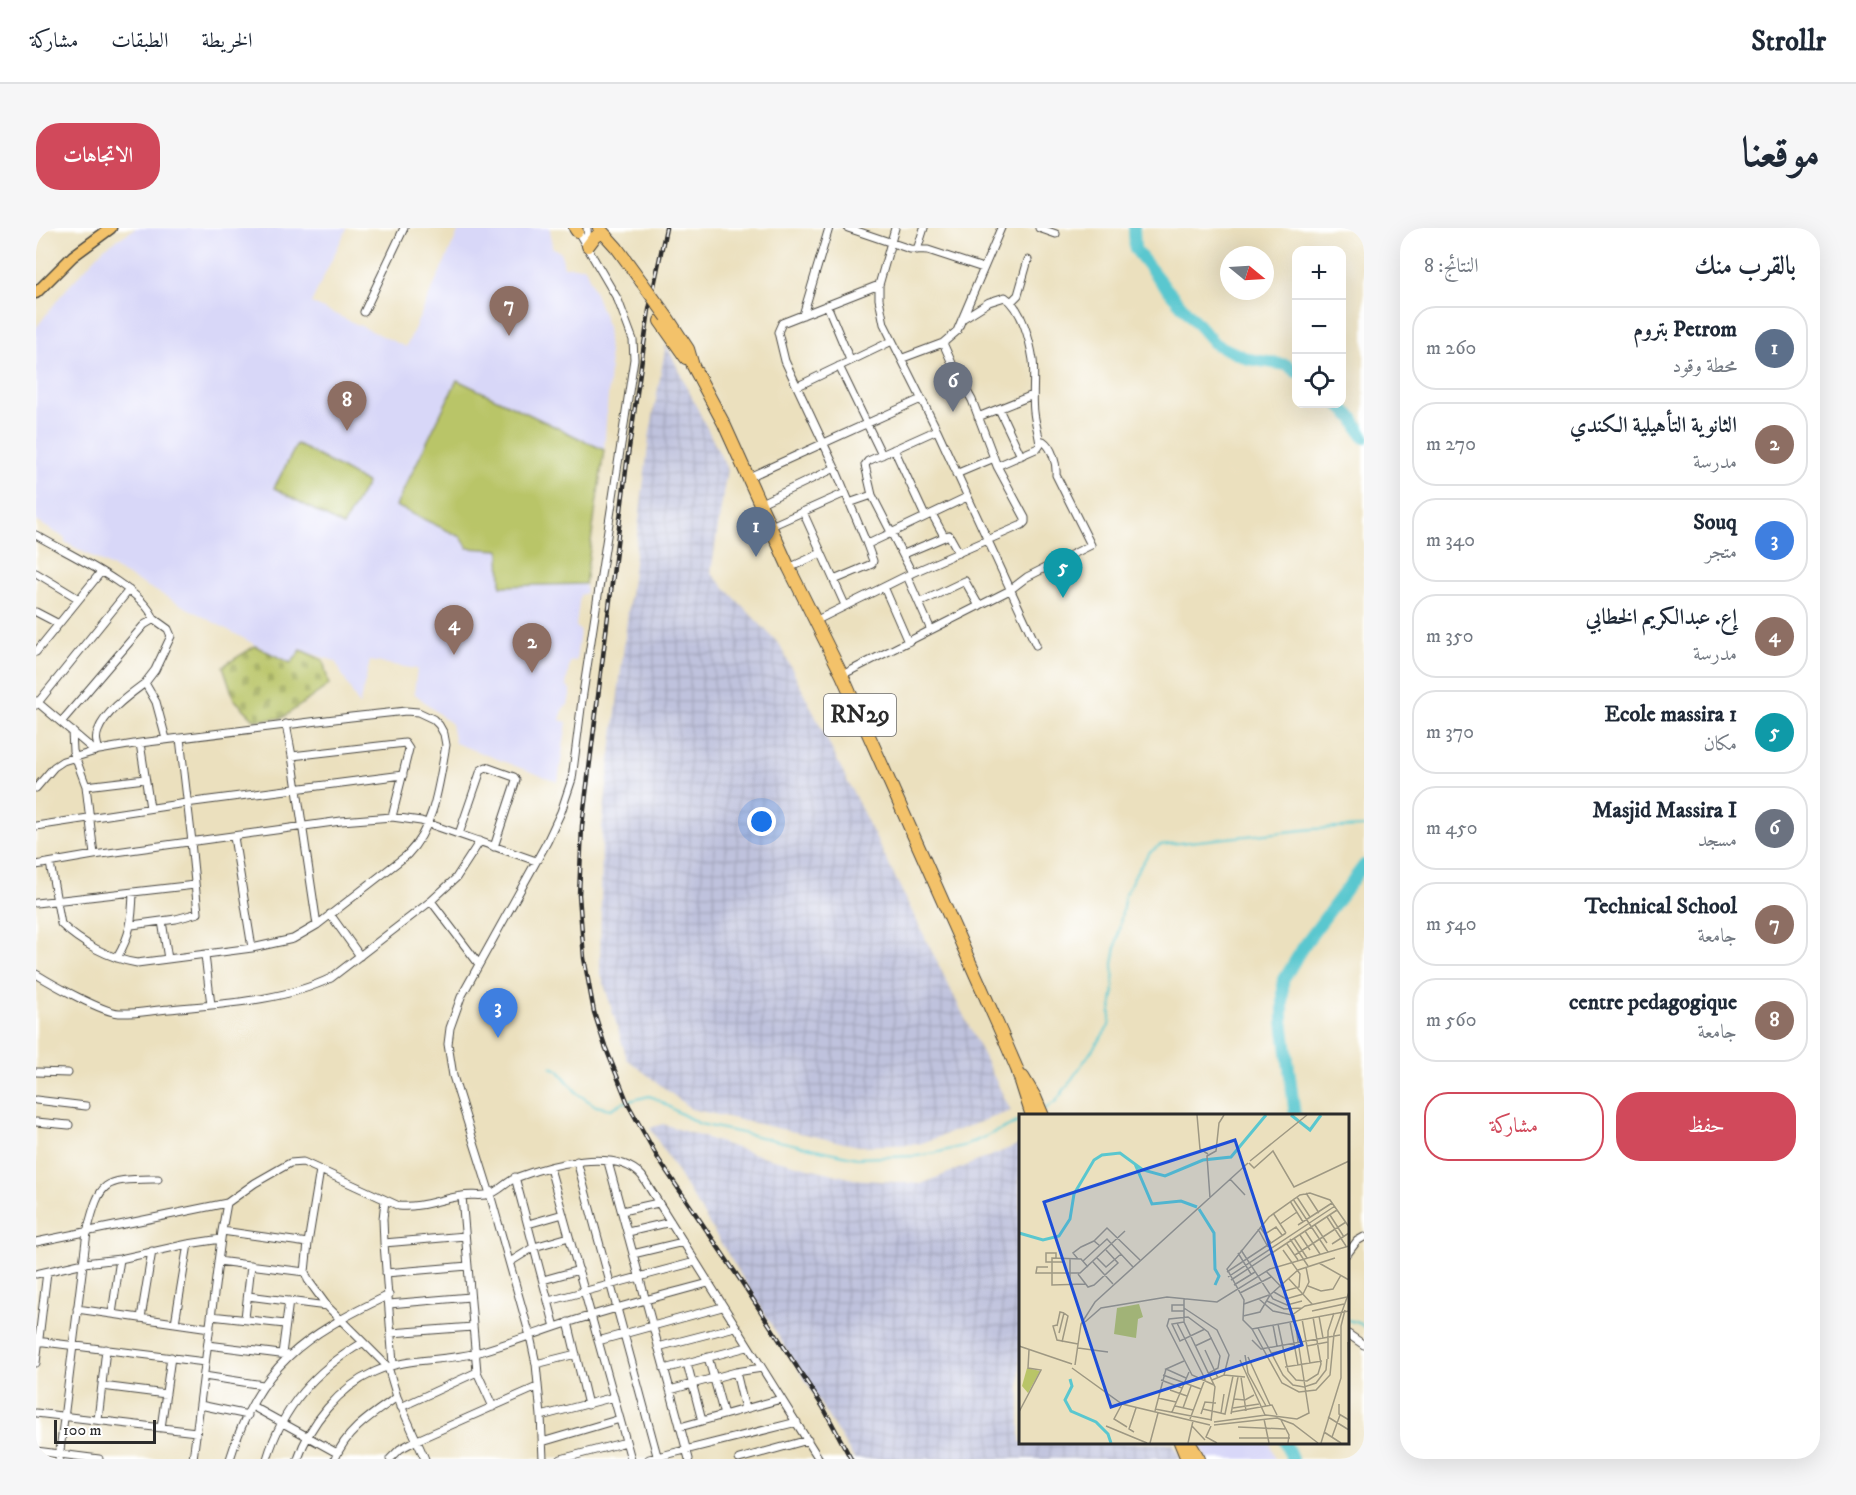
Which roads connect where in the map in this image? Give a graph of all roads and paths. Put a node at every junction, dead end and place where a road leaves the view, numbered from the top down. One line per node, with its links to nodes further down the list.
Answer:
1 (111, 228): 18 (main road)
2 (405, 228): 21 (street)
3 (829, 228): 22 (street)
4 (848, 228): 12 (street)
5 (895, 228): 12 (street)
6 (924, 228): 14 (street)
7 (1000, 228): 16 (street)
8 (1039, 228): 11 (street)
9 (579, 229): 13 (street)
10 (603, 233): 13 (highway); 45 (highway, RN29)
11 (1056, 234)
12 (890, 242): 14 (street); 17 (street)
13 (589, 249): 112 (street)
14 (917, 250): 16 (street)
15 (1028, 260): 19 (street)
16 (983, 268): 23 (street)
17 (879, 285): 20 (street); 24 (street)
18 (36, 293)
19 (1011, 302): 23 (street); 30 (street)
20 (827, 305): 22 (street); 27 (street)
21 (364, 312)
22 (803, 315): 29 (street)
23 (962, 319): 25 (street)
24 (892, 341): 26 (street); 27 (street)
25 (943, 343): 26 (street); 33 (street)
26 (903, 358): 31 (street)
27 (850, 360): 28 (street)
28 (839, 366): 29 (street); 34 (street)
29 (798, 386): 37 (street)
30 (1033, 395): 32 (street); 36 (street)
31 (921, 399): 34 (street); 35 (street)
32 (999, 409): 33 (street); 40 (street)
33 (978, 417): 41 (street)
34 (867, 424): 37 (street); 39 (street)
35 (937, 430): 38 (street); 44 (street)
36 (1040, 441): 40 (street); 69 (street)
37 (824, 444): 43 (street); 45 (street)
38 (894, 449): 39 (street); 52 (street)
39 (882, 455): 47 (street)
40 (1021, 456): 42 (street)
41 (994, 458): 42 (street); 44 (street)
42 (997, 466): 57 (street)
43 (835, 468): 46 (street); 49 (street)
44 (956, 474): 48 (street)
45 (749, 477): 49 (highway, RN29)
46 (845, 493): 50 (street); 51 (street)
47 (872, 495): 50 (street); 54 (street)
48 (967, 497): 52 (street); 57 (street)
49 (761, 503): 53 (highway, RN29)
50 (849, 503): 58 (street)
51 (803, 512): 53 (street); 59 (street)
52 (929, 515): 54 (street); 56 (street)
53 (771, 526): 62 (highway, RN29)
54 (892, 532): 58 (street); 61 (street)
55 (36, 536): 63 (street)
56 (944, 536): 60 (street); 61 (street)
57 (987, 541): 60 (street); 69 (street)
58 (866, 542): 66 (street)
59 (821, 553): 62 (street); 66 (street)
60 (960, 553): 65 (street)
61 (904, 554): 65 (street)
62 (789, 568): 76 (highway, RN29)
63 (101, 572): 68 (street); 70 (street)
64 (36, 573): 70 (street)
65 (910, 575): 67 (street); 71 (street)
66 (834, 580): 72 (street)
67 (884, 587): 72 (street); 79 (street)
68 (129, 590): 75 (street); 84 (street)
69 (1010, 590): 73 (street); 80 (street)
70 (80, 599): 77 (street)
71 (919, 603): 73 (street); 78 (street)
72 (845, 605): 76 (street)
73 (979, 606): 78 (street)
74 (36, 612): 77 (street)
75 (154, 619): 83 (street); 85 (street)
76 (815, 621): 82 (highway, RN29)
77 (59, 624): 81 (street)
78 (931, 630): 79 (street)
79 (908, 642): 82 (street)
80 (1036, 645)
81 (36, 652)
82 (842, 675): 132 (highway, RN29)
83 (145, 683): 89 (street); 91 (street)
84 (37, 703): 85 (street)
85 (62, 721): 87 (street)
86 (286, 724): 88 (street); 92 (street); 103 (street)
87 (72, 731): 91 (street); 93 (street)
88 (180, 738): 89 (street); 99 (street)
89 (166, 739): 90 (street)
90 (140, 743): 91 (street); 95 (street)
91 (97, 751): 93 (street)
92 (292, 756): 94 (street); 98 (street)
93 (76, 758): 96 (street); 97 (street)
94 (403, 775): 98 (street); 101 (street)
95 (146, 778): 96 (street); 100 (street)
96 (87, 786): 102 (street)
97 (36, 788)
98 (296, 790): 99 (street); 105 (street)
99 (186, 803): 100 (street); 109 (street)
100 (150, 808): 102 (street)
101 (392, 816): 103 (street); 105 (street)
102 (90, 817): 104 (street); 111 (street)
103 (428, 824): 106 (street); 120 (street)
104 (36, 826)
105 (304, 827): 107 (street); 123 (street)
106 (459, 834): 108 (street); 110 (street)
107 (234, 837): 109 (street); 124 (street)
108 (480, 841): 110 (street); 118 (street)
109 (191, 842): 111 (street); 115 (street)
110 (494, 847): 112 (street)
111 (94, 855): 113 (street)
112 (536, 861): 129 (street)
113 (50, 863): 114 (street); 117 (street)
114 (36, 865)
115 (195, 885): 116 (street); 121 (street)
116 (134, 893): 117 (street); 122 (street)
117 (56, 900): 119 (street); 127 (street)
118 (431, 901): 126 (street); 129 (street)
119 (36, 903)
120 (330, 914): 123 (street); 126 (street)
121 (162, 921): 122 (street); 128 (street)
122 (132, 925): 127 (street)
123 (317, 925): 124 (street)
124 (252, 948): 125 (street)
125 (205, 955): 128 (street); 131 (street)
126 (360, 956): 131 (street)
127 (117, 958): 128 (street)
128 (168, 959)
129 (478, 963): 147 (street)
130 (36, 974): 131 (street)
131 (211, 1005)
132 (1017, 1069): 137 (highway, RN29); 138 (highway, RN29)
133 (36, 1072): 134 (street)
134 (68, 1073)
135 (36, 1100): 136 (street)
136 (86, 1106)
137 (1031, 1114)
138 (1042, 1114)
139 (36, 1122): 140 (street)
140 (69, 1125)
141 (577, 1161): 142 (street); 143 (street); 187 (street)
142 (608, 1162): 151 (street); 152 (street)
143 (550, 1168): 145 (street); 153 (street)
144 (320, 1170): 149 (street); 150 (street); 165 (street)
145 (515, 1177): 147 (street); 155 (street)
146 (158, 1179): 157 (street)
147 (490, 1194): 148 (street); 174 (street)
148 (462, 1196): 149 (street); 159 (street)
149 (386, 1200): 166 (street)
150 (227, 1203): 156 (street); 157 (street)
151 (658, 1203): 152 (street); 154 (street)
152 (622, 1211): 158 (street)
153 (563, 1214): 155 (street); 160 (street)
154 (671, 1222): 158 (street); 164 (street)
155 (528, 1224): 168 (street)
156 (222, 1231): 162 (street); 165 (street)
157 (87, 1232): 163 (street); 176 (street)
158 (628, 1232): 171 (street)
159 (465, 1236): 166 (street); 178 (street)
160 (569, 1237): 168 (street); 179 (street)
161 (1364, 1237): 170 (street)
162 (221, 1239): 167 (street); 173 (street)
163 (36, 1242)
164 (683, 1242): 171 (street); 175 (street)
165 (308, 1243): 181 (street)
166 (384, 1243): 182 (street)
167 (188, 1244): 169 (street); 207 (street)
168 (534, 1247): 174 (street); 185 (street)
169 (152, 1251): 172 (street); 203 (street)
170 (1349, 1251)
171 (633, 1254): 184 (street)
172 (120, 1258): 176 (street); 200 (street)
173 (218, 1261): 177 (street); 201 (street)
174 (510, 1262): 217 (street)
175 (695, 1262): 184 (street); 186 (street)
176 (84, 1263): 180 (street); 198 (street)
177 (251, 1265): 181 (street); 190 (street)
178 (468, 1266): 182 (street); 191 (street)
179 (579, 1270): 185 (street); 188 (street)
180 (47, 1272): 183 (street); 218 (street)
181 (305, 1272): 196 (street)
182 (386, 1273): 189 (street)
183 (36, 1274)
184 (639, 1277): 187 (street); 193 (street)
185 (543, 1280): 192 (street)
186 (708, 1283): 193 (street); 197 (street)
187 (611, 1284): 188 (street); 199 (street)
188 (584, 1291): 192 (street); 202 (street)
189 (388, 1295): 195 (street); 205 (street)
190 (248, 1296): 194 (street); 204 (street)
191 (470, 1297): 195 (street); 210 (street)
192 (549, 1300): 211 (street)
193 (646, 1300): 199 (street); 209 (street)
194 (289, 1301): 196 (street); 208 (street)
195 (389, 1304): 214 (street)
196 (327, 1306): 205 (street)
197 (722, 1307): 209 (street); 212 (street)
198 (77, 1309): 200 (street); 223 (street)
199 (617, 1309): 202 (street); 215 (street)
200 (112, 1314): 203 (street)
201 (211, 1316): 204 (street); 213 (street)
202 (591, 1316): 206 (street); 219 (street)
203 (141, 1318): 207 (street)
204 (245, 1318): 208 (street)
205 (340, 1319): 220 (street); 228 (street)
206 (568, 1322): 211 (street); 229 (street)
207 (176, 1323): 213 (street)
208 (285, 1324): 228 (street)
209 (653, 1326): 215 (street); 224 (street)
210 (473, 1327): 214 (street); 227 (street)
211 (555, 1327): 217 (street)
212 (735, 1327): 224 (street); 225 (street)
213 (210, 1328): 221 (street)
214 (392, 1333): 236 (street)
215 (624, 1334): 219 (street); 283 (street)
216 (1349, 1335): 222 (street)
217 (530, 1336): 227 (street); 235 (street)
218 (38, 1341): 223 (street); 233 (street)
219 (598, 1341): 250 (street)
220 (362, 1343): 236 (street); 266 (street)
221 (208, 1345): 228 (street); 232 (street)
222 (1364, 1345)
223 (71, 1346): 226 (street); 261 (street)
224 (658, 1347): 238 (street)
225 (747, 1347): 231 (street); 237 (street)
226 (106, 1349): 230 (street); 245 (street)
227 (474, 1353): 236 (street); 239 (street)
228 (285, 1354): 244 (street)
229 (576, 1354): 235 (street); 253 (street)
230 (171, 1357): 232 (street); 248 (street)
231 (708, 1357): 234 (street); 242 (street)
232 (205, 1362): 241 (street)
233 (36, 1363)
234 (687, 1363): 238 (street); 243 (street)
235 (536, 1364): 246 (street)
236 (390, 1366): 249 (street); 271 (street)
237 (762, 1368): 240 (street); 251 (street)
238 (664, 1369): 247 (street)
239 (477, 1372): 255 (street); 256 (street)
240 (736, 1372): 242 (street); 257 (street)
241 (204, 1376): 244 (street); 252 (street)
242 (715, 1378): 243 (street); 260 (street)
243 (692, 1384): 247 (street); 265 (street)
244 (263, 1385): 254 (street)
245 (102, 1386): 248 (street); 264 (street)
246 (537, 1387): 256 (street); 262 (street)
247 (670, 1390): 268 (street)
248 (166, 1394): 269 (street)
249 (397, 1397): 255 (street); 281 (street)
250 (614, 1397): 253 (street); 263 (street)
251 (782, 1399): 257 (street); 267 (street)
252 (200, 1405): 259 (street); 270 (street)
253 (588, 1405): 262 (street)
254 (252, 1406): 259 (street); 266 (street)
255 (401, 1407): 273 (street)
256 (493, 1407): 273 (street)
257 (745, 1409): 260 (street)
258 (36, 1413): 261 (street)
259 (248, 1415): 286 (street)
260 (724, 1415): 265 (street)
261 (63, 1416): 264 (street); 280 (street)
262 (541, 1416): 274 (street)
263 (620, 1419): 274 (street); 275 (street)
264 (98, 1420): 269 (street)
265 (702, 1421): 268 (street)
266 (280, 1422): 271 (street); 287 (street)
267 (797, 1422): 272 (street); 278 (street)
268 (680, 1427): 278 (street)
269 (161, 1428): 270 (street)
270 (196, 1432): 285 (street)
271 (308, 1436): 281 (street); 288 (street)
272 (808, 1440): 282 (street); 297 (street)
273 (415, 1441): 289 (street); 290 (street)
274 (542, 1442): 291 (street)
275 (626, 1442): 292 (street); 293 (street)
276 (1180, 1444): 298 (highway)
277 (1190, 1444): 299 (highway)
278 (687, 1449): 283 (street); 295 (street)
279 (36, 1451): 280 (street)
280 (59, 1456): 284 (street)
281 (336, 1456)
282 (759, 1456): 296 (street)
283 (658, 1458): 294 (street)
284 (99, 1459)
285 (193, 1459)
286 (230, 1459)
287 (267, 1459)
288 (298, 1459)
289 (390, 1459)
290 (425, 1459)
291 (543, 1459)
292 (561, 1459)
293 (631, 1459)
294 (649, 1459)
295 (689, 1459)
296 (739, 1459)
297 (819, 1459)
298 (1187, 1459)
299 (1199, 1459)

